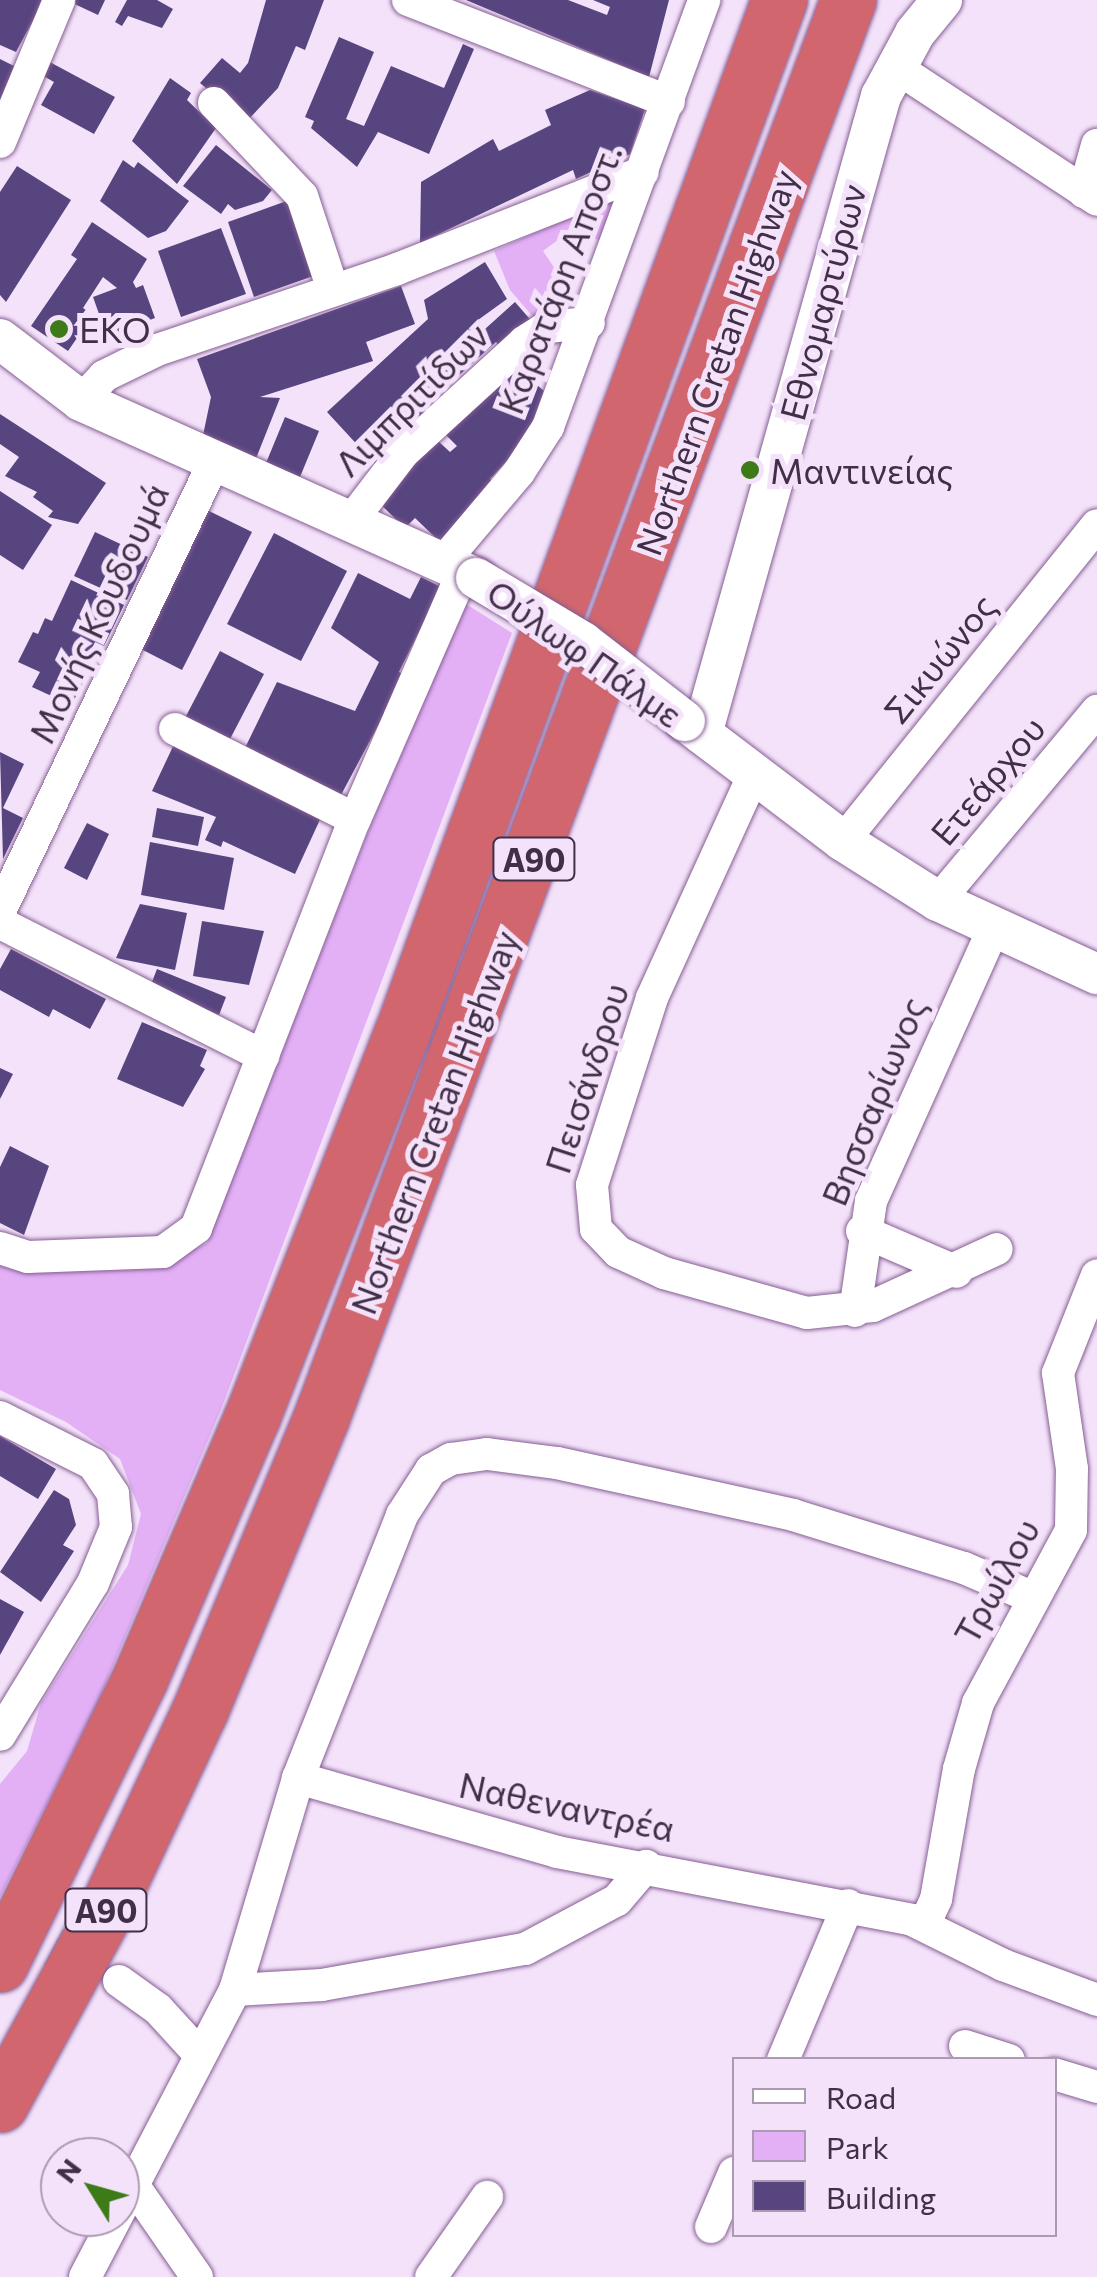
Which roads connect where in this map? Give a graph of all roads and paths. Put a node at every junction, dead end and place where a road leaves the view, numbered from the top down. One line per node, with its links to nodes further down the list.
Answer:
1 (58, 0): 10 (street)
2 (408, 0): 8 (street)
3 (704, 0): 8 (street, Καρατάρη Αποστ.)
4 (779, 0): 47 (highway, Northern Cretan Highway / Α90)
5 (848, 0): 57 (highway, Northern Cretan Highway / Α90)
6 (942, 0): 7 (street, Εθνομαρτύρων)
7 (894, 66): 13 (street); 23 (street, Εθνομαρτύρων)
8 (670, 102): 12 (street, Καρατάρη Αποστ.)
9 (214, 103): 14 (street)
10 (0, 142)
11 (1097, 145): 13 (street)
12 (643, 172): 14 (street); 15 (street, Καρατάρη Αποστ.)
13 (1090, 196)
14 (333, 290): 17 (street)
15 (589, 324): 19 (street, Λιμπριτίδων); 21 (street, Καρατάρη Αποστ.)
16 (0, 339): 17 (street, Ούλωφ Πάλμε)
17 (81, 401): 18 (street, Ούλωφ Πάλμε)
18 (216, 458): 19 (street, Ούλωφ Πάλμε); 29 (street, Μονής Κουδουμά)
19 (351, 520): 21 (street, Ούλωφ Πάλμε)
20 (1097, 525): 27 (street, Σικυώνος)
21 (461, 571): 23 (street, Ούλωφ Πάλμε, bridge); 26 (street, Καρατάρη Αποστ.)
22 (1097, 711): 28 (street, Ετεάρχου)
23 (693, 728): 25 (street, Ούλωφ Πάλμε)
24 (175, 729): 26 (street)
25 (754, 774): 27 (street, Ούλωφ Πάλμε); 39 (street, Πεισάνδρου)
26 (355, 818): 33 (street, Καρατάρη Αποστ.)
27 (843, 841): 28 (street, Ούλωφ Πάλμε)
28 (938, 900): 31 (street, Ούλωφ Πάλμε)
29 (0, 910)
30 (0, 923): 33 (street)
31 (994, 929): 32 (street, Ούλωφ Πάλμε); 34 (street, Βησσαρίωνος)
32 (1097, 974)
33 (263, 1056): 35 (street, Καρατάρη Αποστ.)
34 (862, 1231): 37 (street); 39 (street, Βησσαρίωνος)
35 (0, 1248)
36 (997, 1249): 37 (street, Πεισάνδρου)
37 (957, 1272): 39 (street, Πεισάνδρου)
38 (1097, 1275): 41 (street, Τρωίλου)
39 (855, 1311)
40 (0, 1417): 42 (street)
41 (1034, 1598): 43 (street); 46 (street, Τρωίλου)
42 (0, 1735)
43 (298, 1778): 44 (street, Ναθεναντρέα); 49 (street)
44 (646, 1866): 45 (street, Ναθεναντρέα); 49 (street)
45 (848, 1905): 46 (street, Ναθεναντρέα); 53 (street)
46 (924, 1925): 50 (street, Ναθεναντρέα)
47 (0, 1964)
48 (119, 1981): 52 (street)
49 (235, 1990): 52 (street)
50 (1097, 2000)
51 (965, 2046): 54 (street)
52 (200, 2055): 59 (street)
53 (783, 2057)
54 (999, 2057)
55 (1057, 2075): 56 (street)
56 (1097, 2087)
57 (0, 2104)
58 (732, 2178): 62 (street)
59 (140, 2180)
60 (140, 2194): 65 (street)
61 (488, 2197): 66 (street)
62 (712, 2227)
63 (108, 2237): 64 (street)
64 (85, 2277)
65 (197, 2277)
66 (431, 2277)

